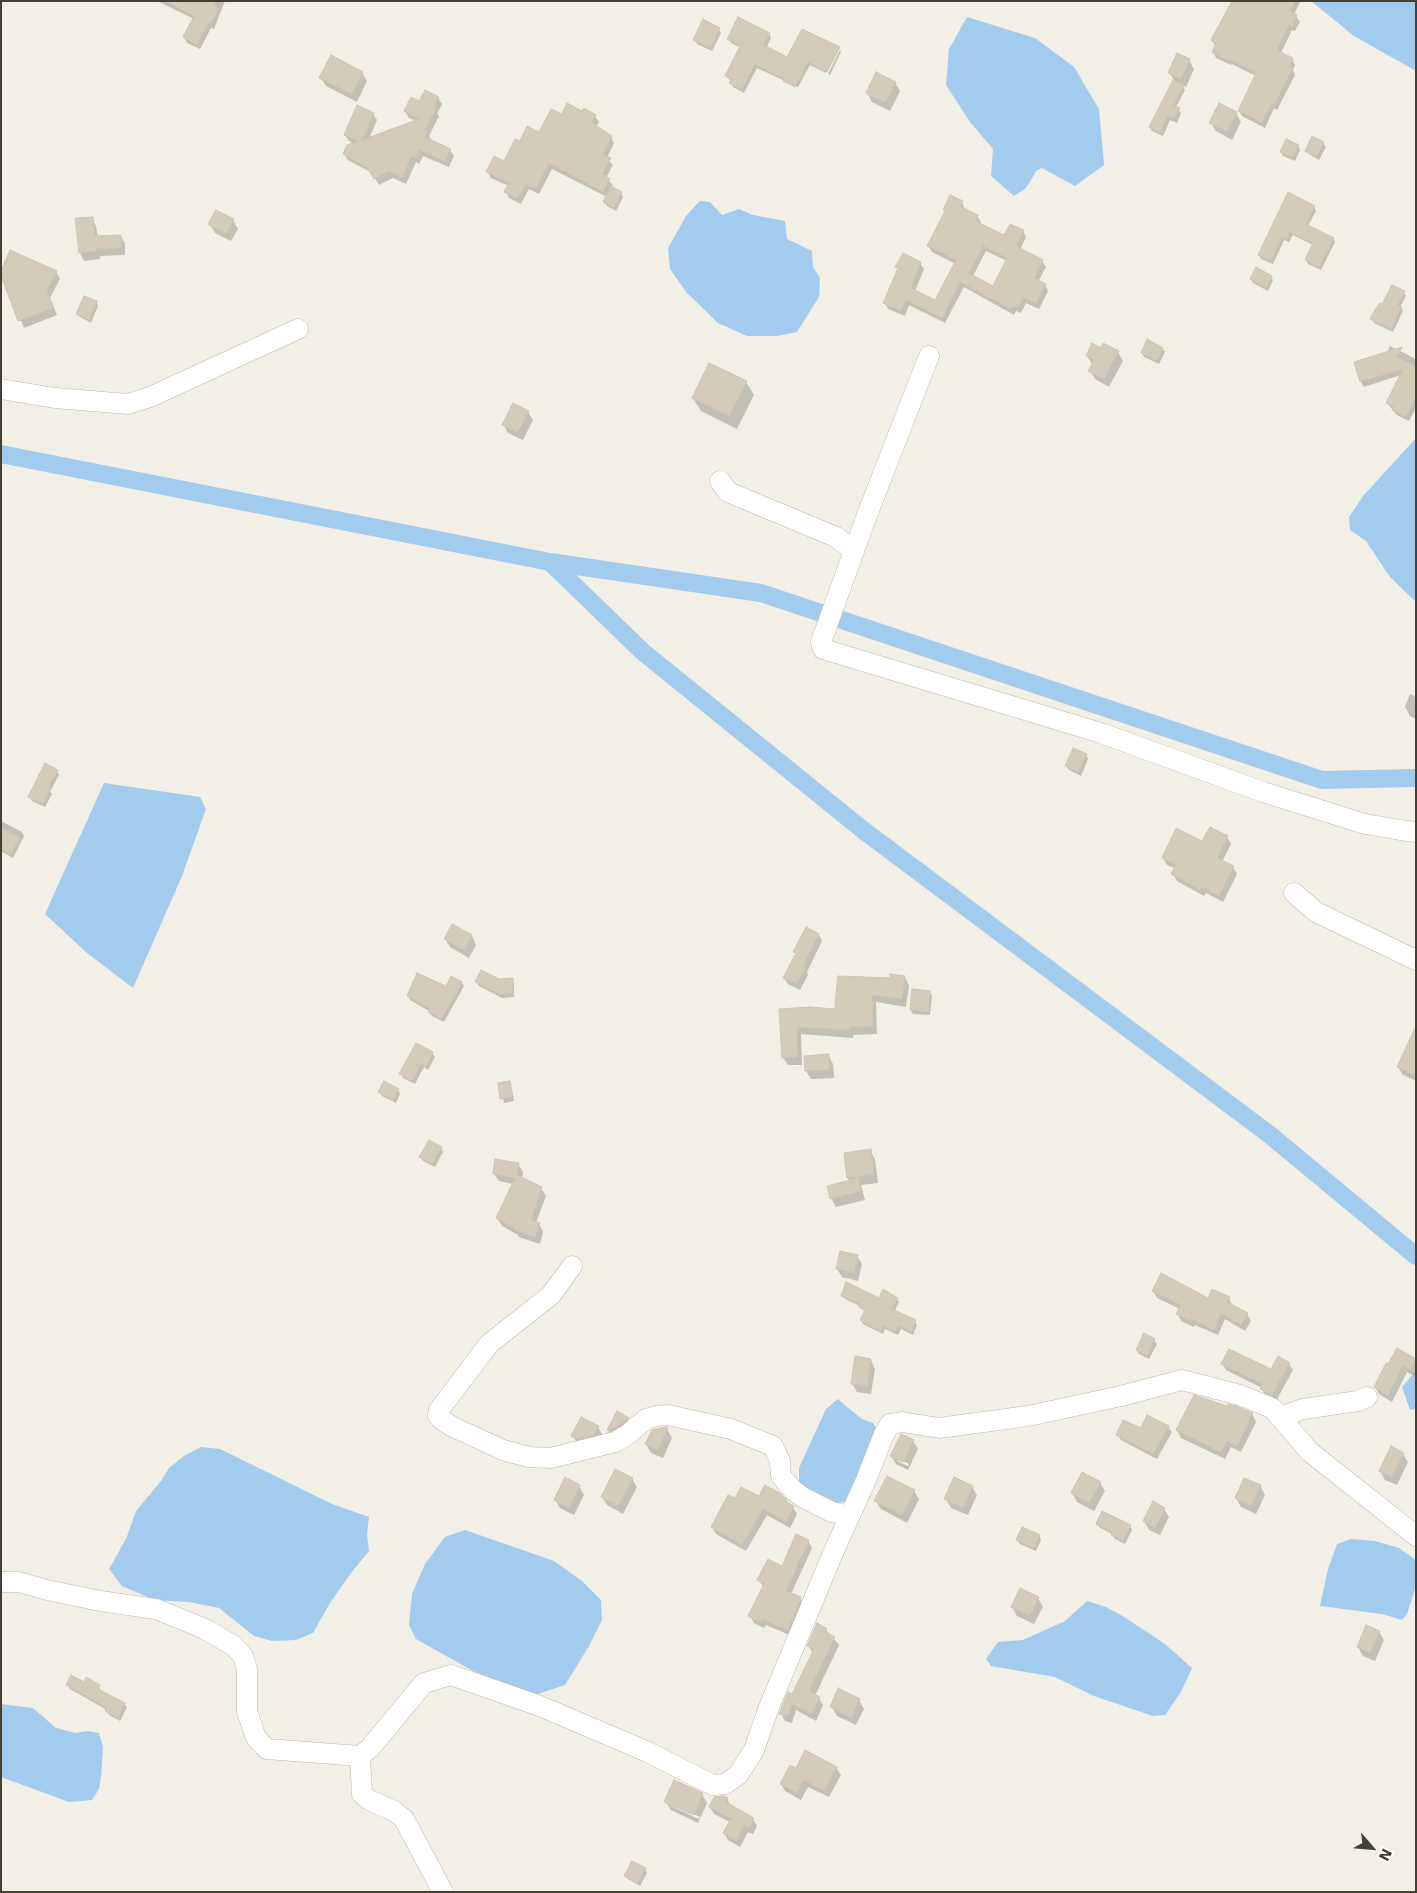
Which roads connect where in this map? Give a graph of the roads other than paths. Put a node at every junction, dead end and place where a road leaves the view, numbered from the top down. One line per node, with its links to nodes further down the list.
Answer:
1 (298, 329): 3 (street)
2 (929, 356): 5 (street)
3 (1, 390)
4 (720, 481): 5 (street)
5 (854, 552): 6 (street)
6 (1416, 832)
7 (1294, 893): 8 (street)
8 (1416, 960)
9 (572, 1266): 12 (street)
10 (1367, 1398): 11 (street)
11 (1280, 1417): 12 (street); 13 (street)
12 (849, 1516): 15 (street)
13 (1416, 1536)
14 (1, 1582): 15 (street)
15 (360, 1756): 16 (street)
16 (443, 1892)

